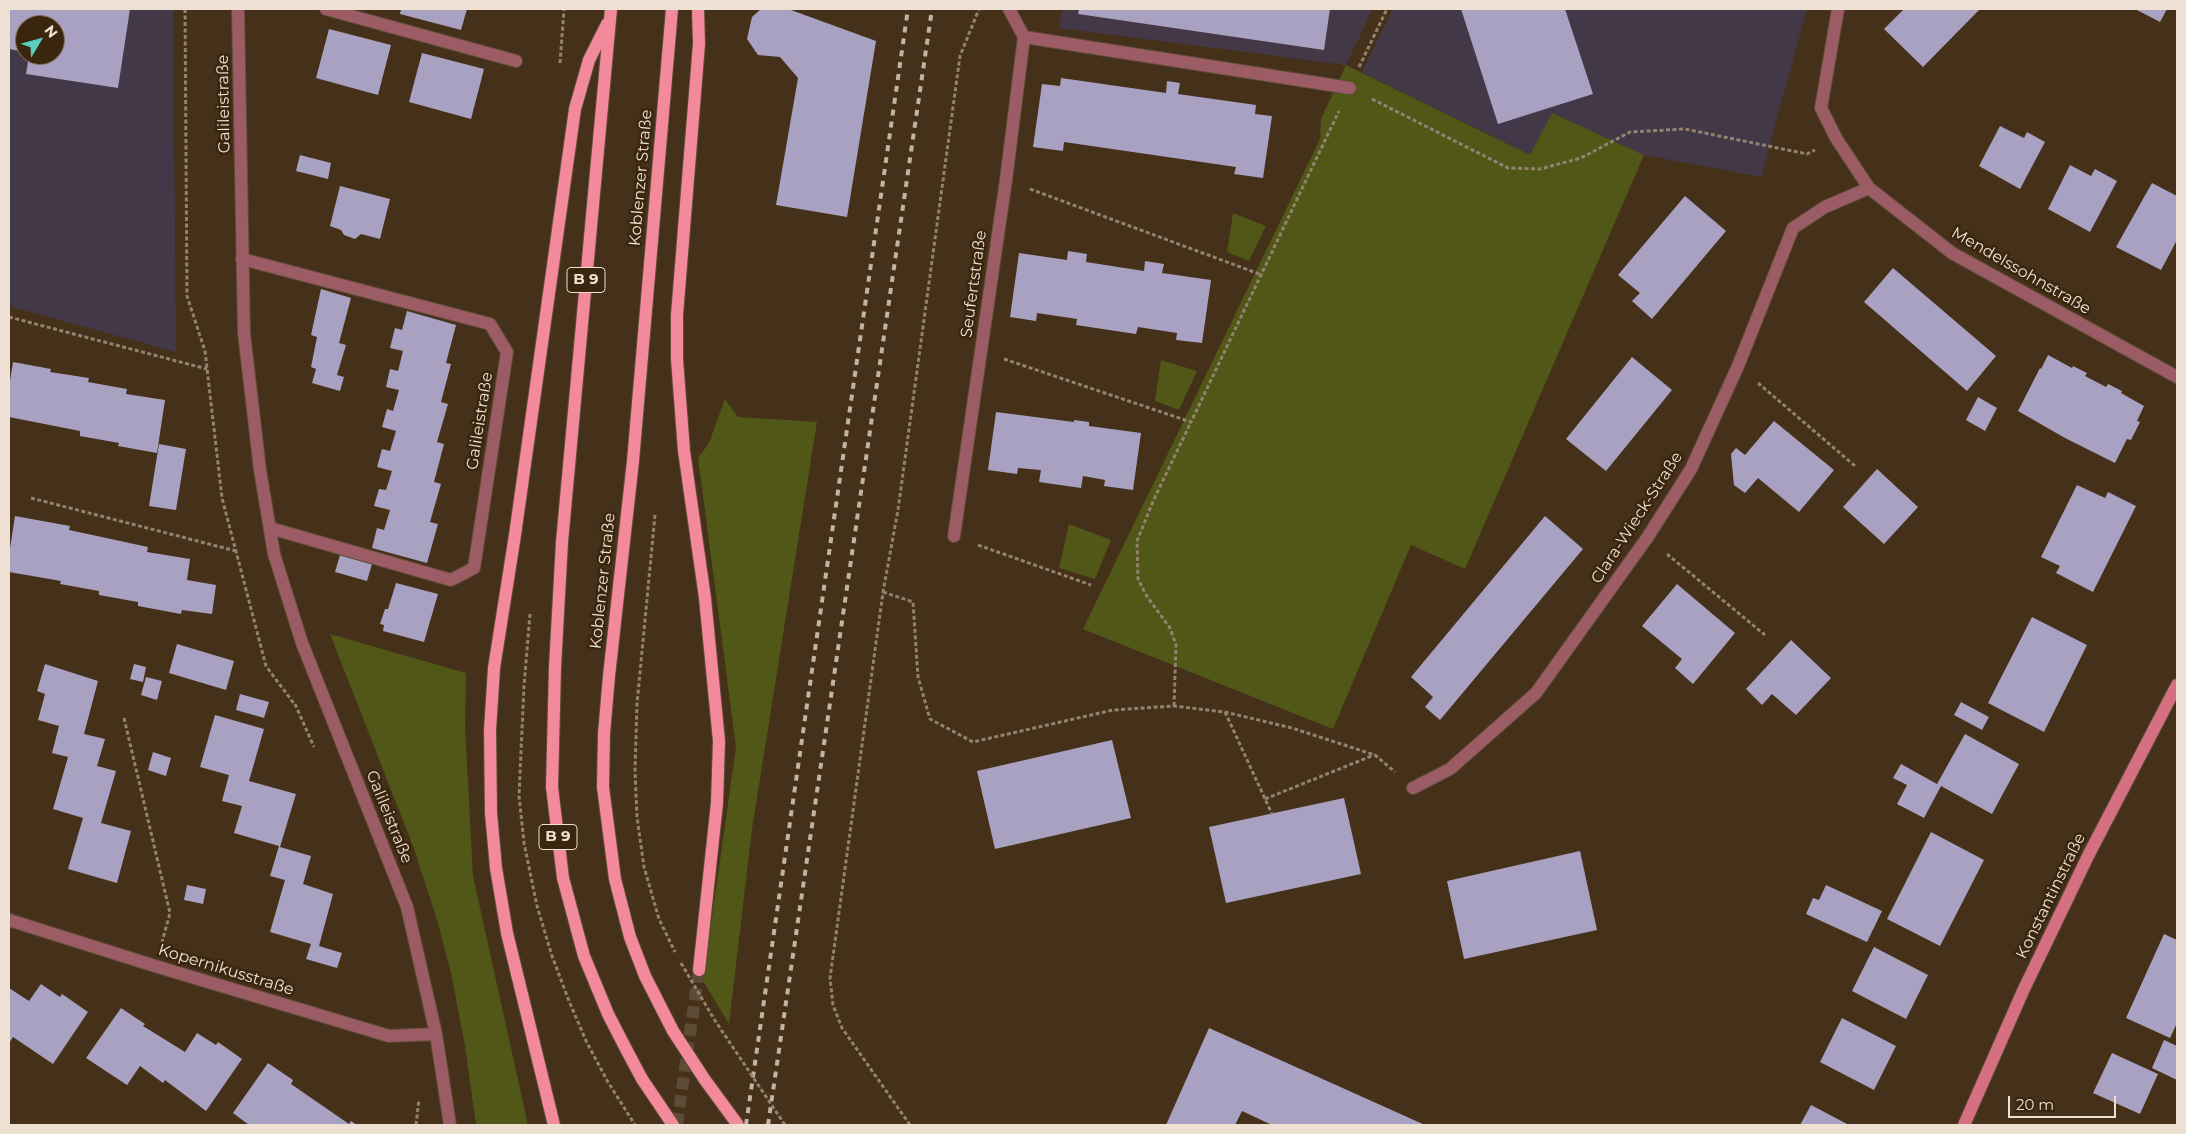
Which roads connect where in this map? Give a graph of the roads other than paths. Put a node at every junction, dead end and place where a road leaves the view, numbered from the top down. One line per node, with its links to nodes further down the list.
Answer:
1 (238, 9): 12 (street, Galileistraße)
2 (326, 9): 9 (street)
3 (672, 9): 24 (main road, Koblenzer Straße, bridge)
4 (698, 9): 19 (main road)
5 (1009, 9): 8 (street)
6 (1838, 9): 11 (street, Mendelssohnstraße)
7 (611, 13): 22 (main road); 23 (main road, B 9)
8 (1024, 37): 10 (street); 15 (street, Seufertstraße)
9 (516, 61)
10 (1350, 88)
11 (1869, 188): 13 (street, Mendelssohnstraße); 17 (street, Clara-Wieck-Straße)
12 (242, 259): 14 (street, Galileistraße); 14 (street, Galileistraße)
13 (2177, 377)
14 (270, 528): 20 (street, Galileistraße)
15 (954, 536)
16 (2177, 685): 25 (main road, Konstantinstraße)
17 (1413, 788)
18 (9, 920): 20 (street, Kopernikusstraße)
19 (699, 970)
20 (436, 1034): 21 (street, Galileistraße)
21 (450, 1125)
22 (554, 1125)
23 (673, 1125)
24 (738, 1125)
25 (1964, 1125)

